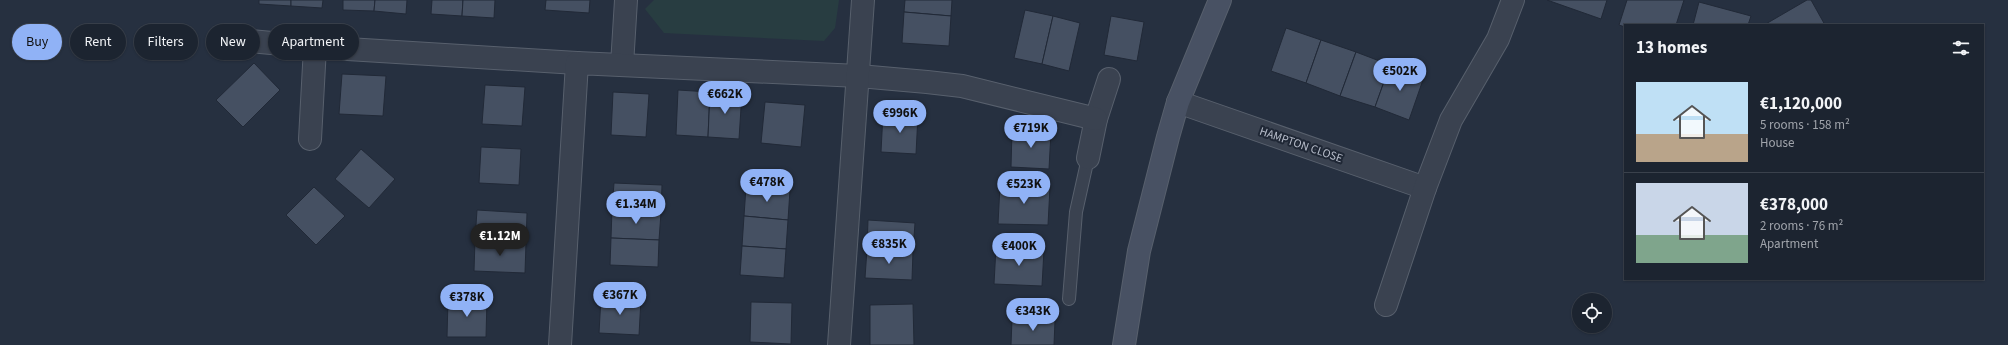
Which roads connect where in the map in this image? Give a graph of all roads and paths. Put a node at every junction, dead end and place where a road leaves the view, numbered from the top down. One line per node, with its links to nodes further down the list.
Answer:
1 (626, 0): 8 (street)
2 (863, 0): 9 (street)
3 (1220, 0): 11 (street)
4 (1513, 0): 15 (street)
5 (359, 50): 7 (street)
6 (314, 60): 13 (street)
7 (577, 63): 8 (street); 18 (street)
8 (622, 65): 9 (street)
9 (859, 76): 12 (street); 19 (street)
10 (1109, 79): 12 (street)
11 (1178, 102): 15 (street, HAMPTON CLOSE); 20 (street)
12 (1096, 119): 14 (street)
13 (310, 139)
14 (1088, 158): 16 (lane)
15 (1425, 188): 17 (street)
16 (1069, 299)
17 (1386, 305)
18 (560, 345)
19 (840, 345)
20 (1124, 345)

